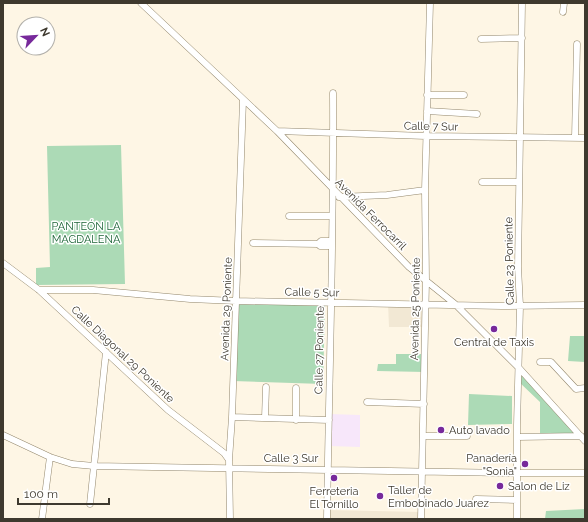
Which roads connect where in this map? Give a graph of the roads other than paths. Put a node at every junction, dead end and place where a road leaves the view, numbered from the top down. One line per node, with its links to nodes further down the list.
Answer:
1 (141, 3): 12 (street, Avenida Ferrocarril)
2 (430, 3): 10 (street, Avenida 25 Poniente)
3 (522, 3): 6 (street, Calle 23 Poniente)
4 (564, 3): 5 (street)
5 (563, 12)
6 (522, 38): 7 (street); 18 (street, Calle 23 Poniente)
7 (481, 39)
8 (577, 44): 19 (street)
9 (333, 93): 16 (street, Calle 27 Poniente)
10 (427, 95): 11 (street); 13 (street, Avenida 25 Poniente)
11 (464, 96)
12 (243, 100): 15 (street, Avenida Ferrocarril); 33 (street, Avenida 29 Poniente)
13 (427, 111): 14 (street); 17 (street, Avenida 25 Poniente)
14 (477, 114)
15 (277, 132): 16 (street, Calle 7 Sur); 24 (street, Avenida Ferrocarril)
16 (334, 133): 17 (street, Calle 7 Sur); 24 (street, Calle 27 Poniente)
17 (426, 136): 18 (street, Calle 7 Sur); 23 (street, Avenida 25 Poniente)
18 (520, 137): 19 (street, Calle 7 Sur); 22 (street, Calle 23 Poniente)
19 (575, 138): 20 (street, Calle 7 Sur)
20 (585, 138)
21 (482, 182): 22 (street)
22 (519, 182): 38 (street, Calle 23 Poniente)
23 (425, 190): 25 (street); 31 (street, Avenida 25 Poniente)
24 (334, 192): 25 (street, Avenida Ferrocarril); 27 (street, Calle 27 Poniente)
25 (339, 197): 31 (street, Avenida Ferrocarril)
26 (289, 216): 27 (street)
27 (332, 216): 29 (street, Calle 27 Poniente)
28 (253, 243): 29 (street)
29 (331, 244): 34 (street, Calle 27 Poniente)
30 (3, 264): 32 (street, Calle Diagonal 29 Poniente)
31 (426, 281): 35 (street, Avenida 25 Poniente); 36 (street, Avenida Ferrocarril)
32 (39, 290): 33 (street, Calle 5 Sur); 39 (street, Calle Diagonal 29 Poniente)
33 (236, 301): 34 (street, Calle 5 Sur); 47 (street, Avenida 29 Poniente)
34 (330, 302): 35 (street, Calle 5 Sur); 50 (street, Calle 27 Poniente)
35 (425, 304): 36 (street, Calle 5 Sur); 46 (street, Avenida 25 Poniente)
36 (455, 304): 38 (street, Calle 5 Sur); 41 (street, Avenida Ferrocarril)
37 (585, 305): 38 (street, Calle 5 Sur)
38 (520, 306): 41 (street, Calle 23 Poniente)
39 (106, 352): 57 (street, Calle Diagonal 29 Poniente); 58 (street)
40 (540, 362): 44 (street)
41 (518, 368): 54 (street, Calle 23 Poniente); 55 (street, Avenida Ferrocarril)
42 (266, 387): 48 (street)
43 (296, 388): 49 (street)
44 (585, 388)
45 (367, 402): 46 (street)
46 (424, 404): 52 (street, Avenida 25 Poniente)
47 (232, 417): 48 (street); 57 (street, Avenida 29 Poniente)
48 (265, 418): 49 (street)
49 (296, 420): 50 (street)
50 (328, 420): 60 (street, Calle 27 Poniente)
51 (3, 435): 56 (street, Calle 3 Sur)
52 (424, 436): 53 (street); 61 (street, Avenida 25 Poniente)
53 (467, 436)
54 (517, 437): 55 (street); 62 (street, Calle 23 Poniente)
55 (583, 438)
56 (50, 457): 58 (street, Calle 3 Sur); 67 (street)
57 (229, 460): 59 (street, Avenida 29 Poniente)
58 (94, 466): 59 (street, Calle 3 Sur); 66 (street)
59 (230, 468): 60 (street, Calle 3 Sur); 68 (street, Avenida 29 Poniente)
60 (328, 469): 61 (street, Calle 3 Sur); 69 (street, Calle 27 Poniente)
61 (423, 471): 62 (street, Calle 3 Sur); 70 (street, Avenida 25 Poniente)
62 (517, 473): 63 (street, Calle 3 Sur); 65 (street, Calle 23 Poniente)
63 (585, 473)
64 (476, 499): 65 (street)
65 (517, 500): 71 (street, Calle 23 Poniente)
66 (90, 504)
67 (42, 519)
68 (230, 519)
69 (327, 519)
70 (421, 519)
71 (517, 519)

